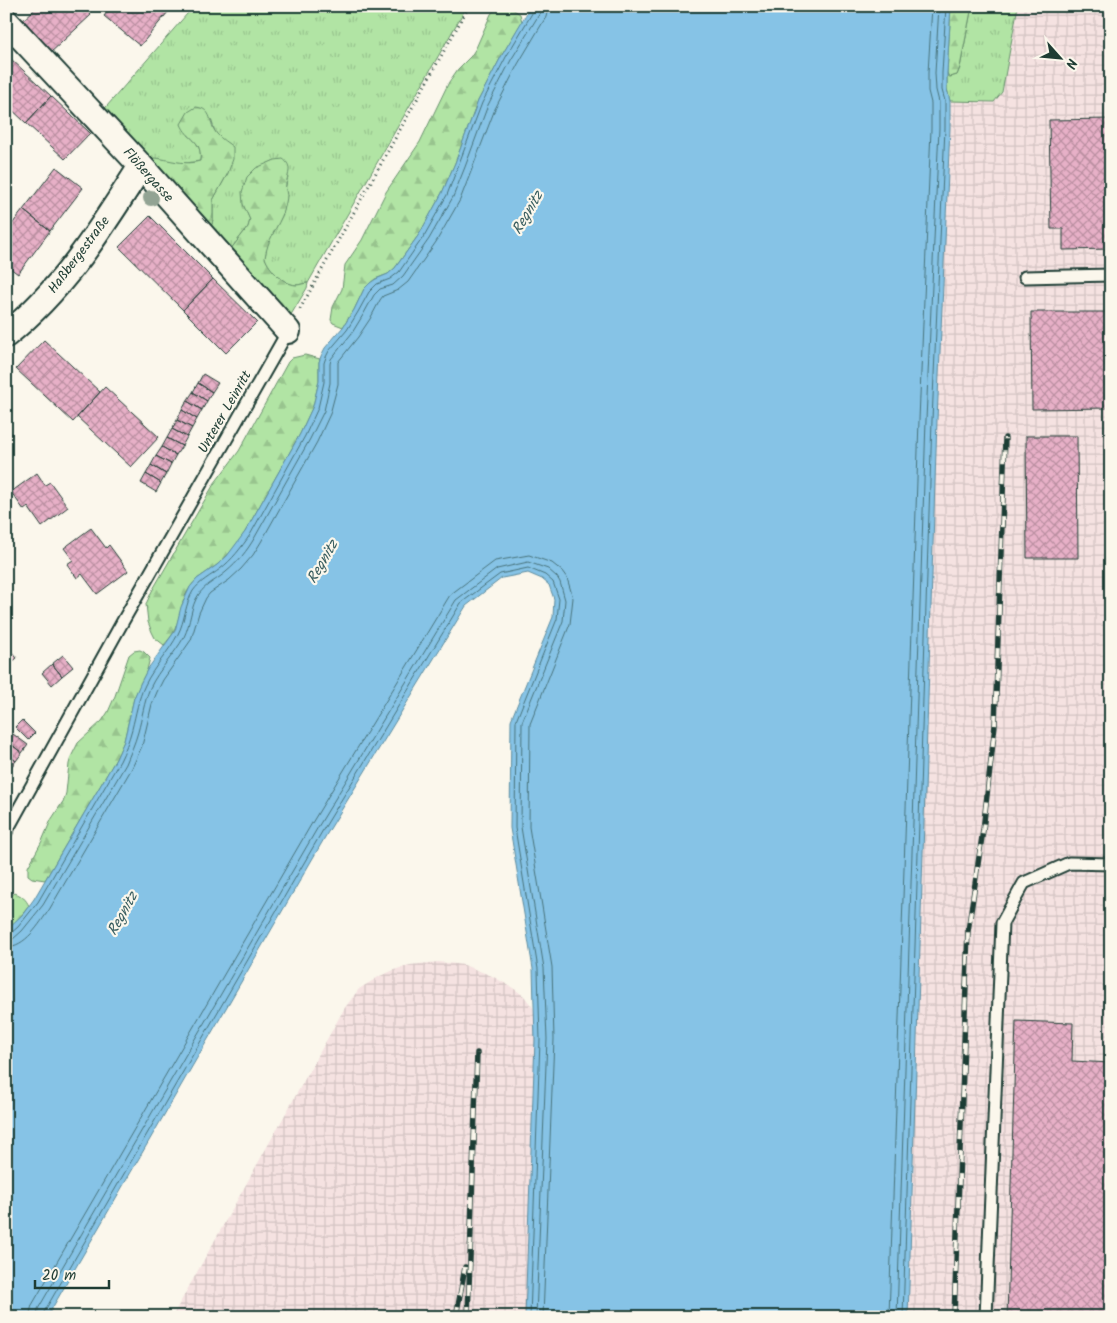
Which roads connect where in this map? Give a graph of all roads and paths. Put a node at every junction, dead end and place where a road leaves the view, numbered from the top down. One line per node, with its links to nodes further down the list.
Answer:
1 (469, 6): 6 (path)
2 (13, 29): 3 (street, Flößergasse)
3 (141, 166): 6 (street, Flößergasse); 7 (street, Haßbergestraße)
4 (1111, 275): 5 (lane)
5 (1025, 277)
6 (288, 331): 8 (lane, Unterer Leinritt)
7 (6, 334)
8 (6, 832)
9 (1111, 864): 10 (lane)
10 (986, 1317)

